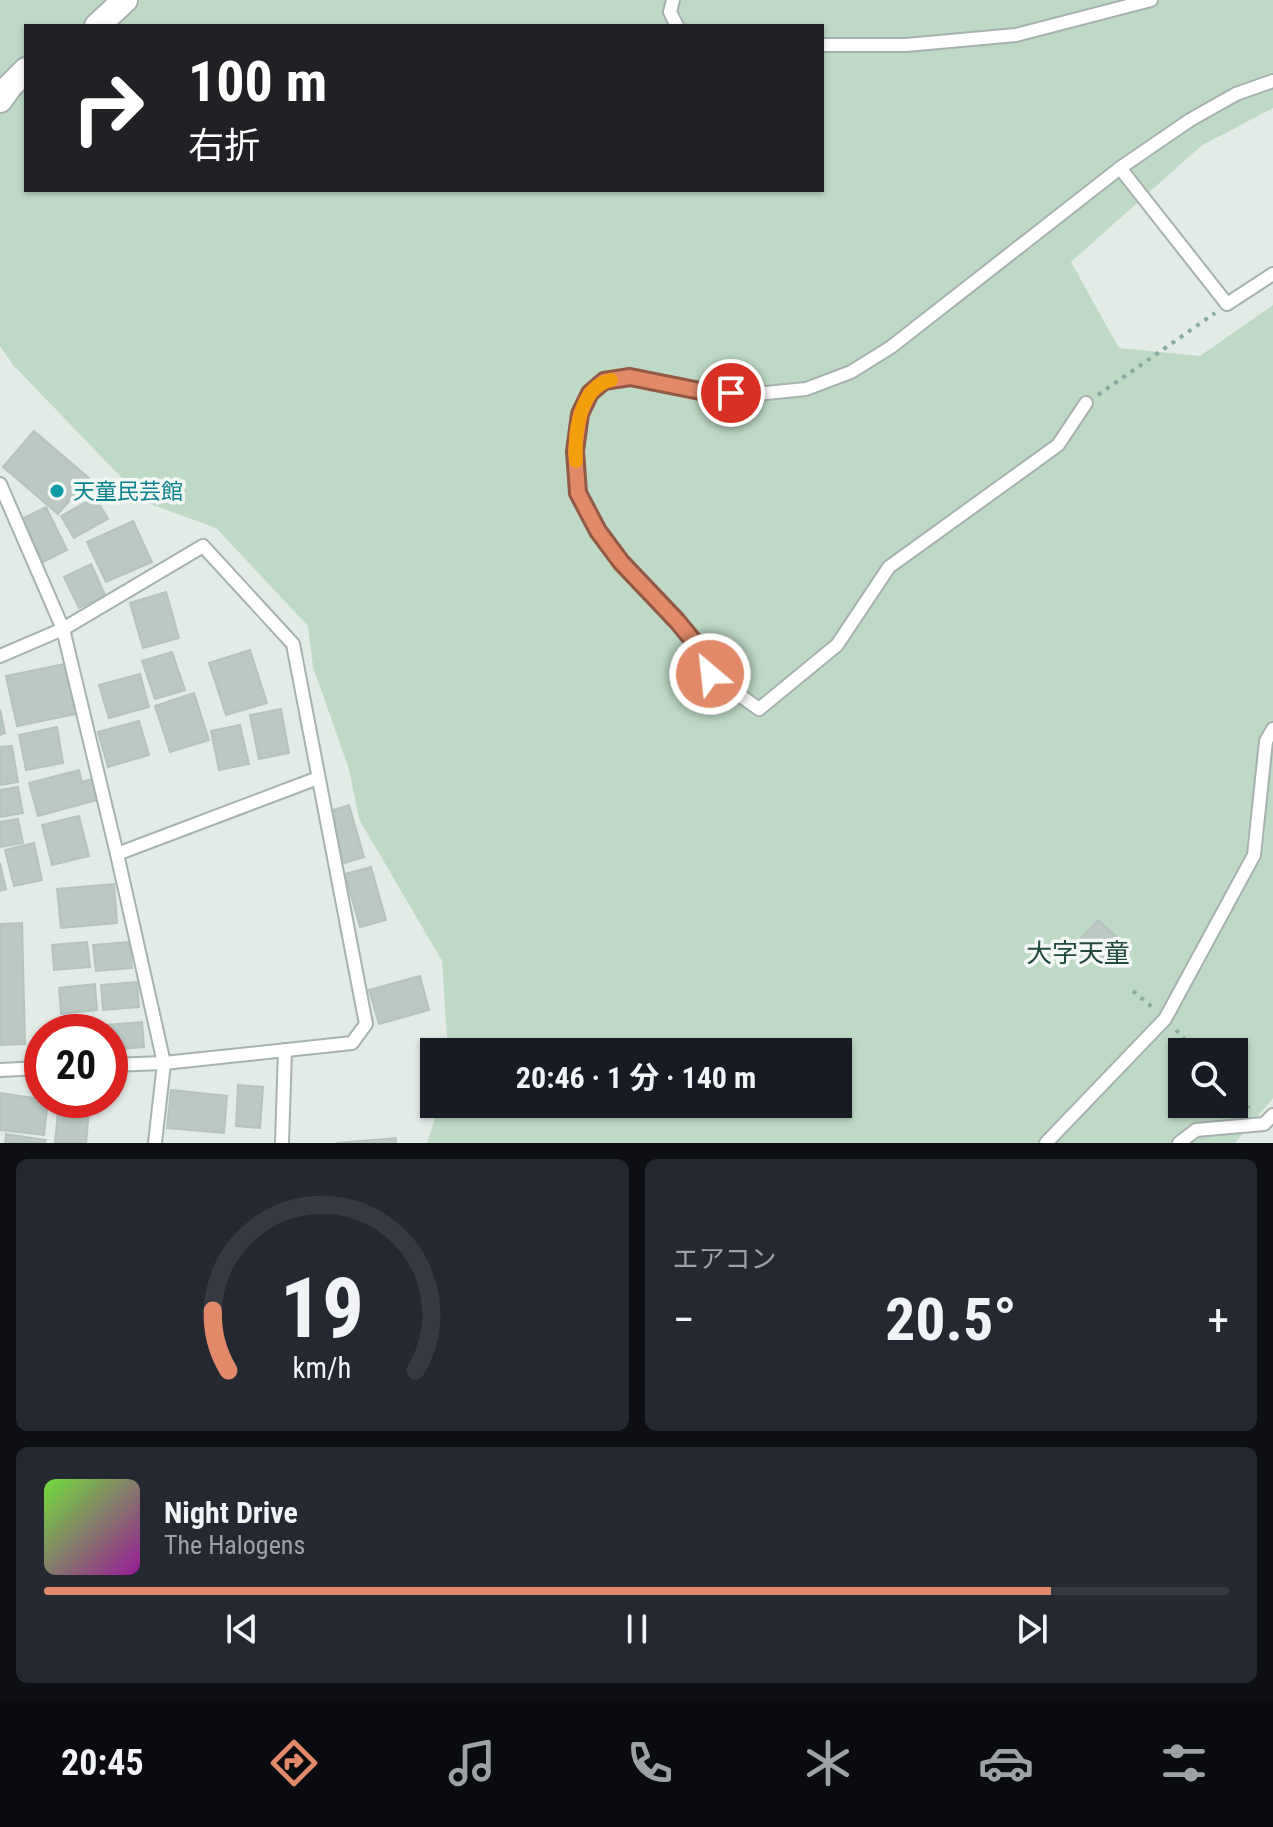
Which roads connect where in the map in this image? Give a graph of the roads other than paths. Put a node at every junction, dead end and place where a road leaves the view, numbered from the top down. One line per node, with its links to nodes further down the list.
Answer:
1 (125, 0): 4 (street)
2 (673, 0): 5 (lane)
3 (1151, 0): 6 (lane)
4 (99, 24)
5 (676, 24)
6 (824, 45)
7 (24, 72): 9 (street)
8 (1273, 81): 10 (lane)
9 (0, 100)
10 (1120, 168): 11 (lane); 12 (lane)
11 (1273, 274)
12 (1086, 403)
13 (0, 484): 14 (lane)
14 (63, 629): 15 (lane); 17 (lane); 18 (lane)
15 (0, 656)
16 (1273, 729): 27 (lane)
17 (318, 778): 18 (lane); 19 (lane)
18 (117, 854): 20 (lane)
19 (285, 1050): 20 (lane); 26 (lane)
20 (164, 1063): 21 (lane); 25 (lane)
21 (128, 1064)
22 (24, 1069): 23 (lane)
23 (0, 1070)
24 (1270, 1124): 28 (lane)
25 (155, 1143)
26 (282, 1143)
27 (1046, 1143)
28 (1179, 1143)

